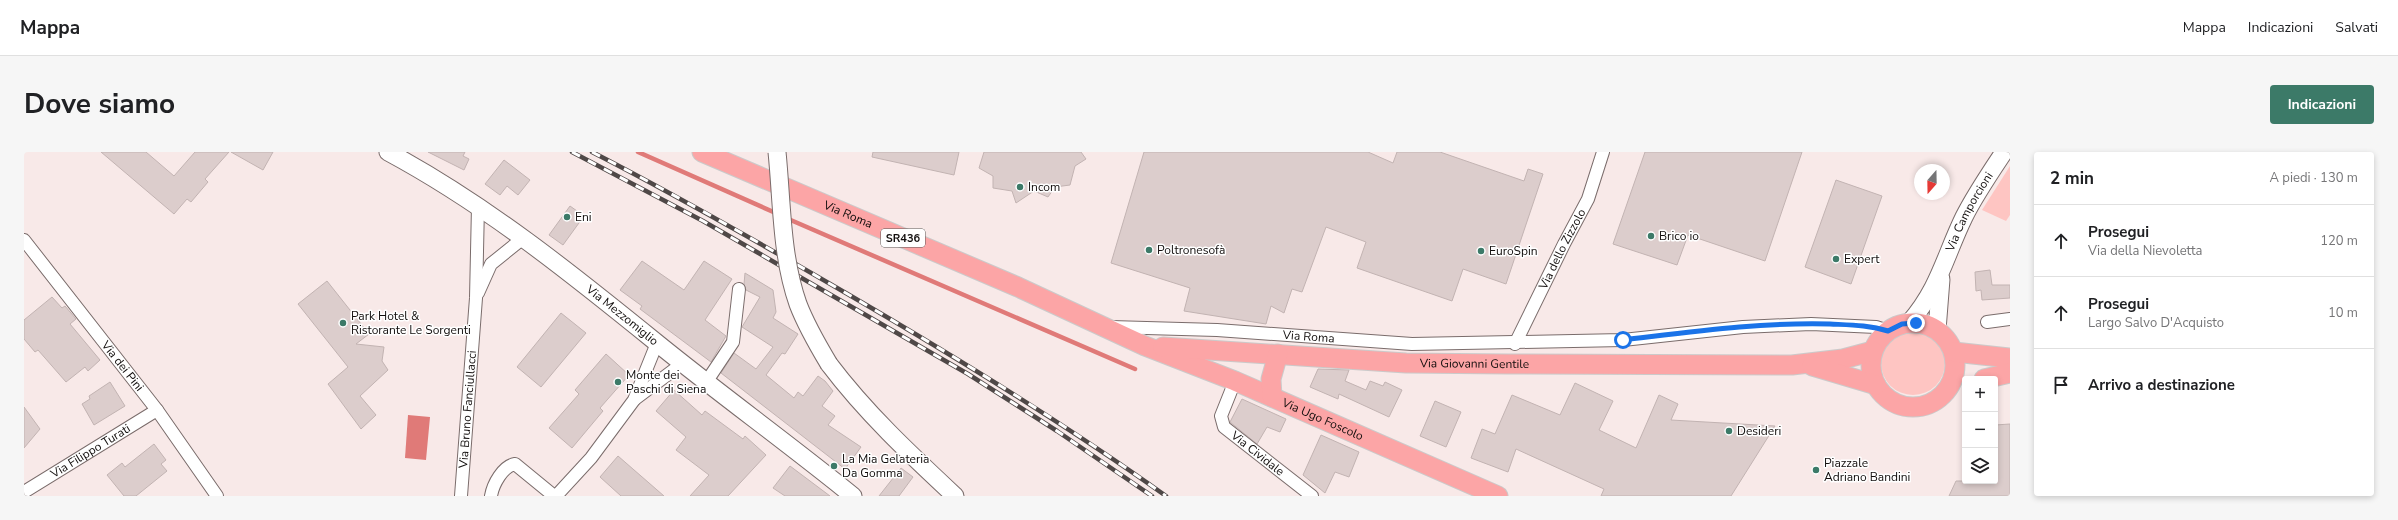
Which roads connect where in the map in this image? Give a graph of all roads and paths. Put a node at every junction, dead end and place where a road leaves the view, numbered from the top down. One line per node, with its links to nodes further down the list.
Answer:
1 (388, 152): 6 (main road, Via Mezzomiglio)
2 (702, 152): 15 (main road, Via Roma / SR436)
3 (777, 152): 42 (main road, bridge)
4 (1603, 152): 19 (street, Via dello Zizzolo)
5 (2004, 152): 9 (main road, Via Camporcioni)
6 (478, 206): 7 (main road, Via Mezzomiglio); 11 (street, Via Bruno Fanciullacci)
7 (522, 238): 11 (street, Via Bruno Fanciullacci); 18 (main road, Via Mezzomiglio)
8 (24, 240): 35 (street, Via dei Pini)
9 (1941, 275): 14 (main road); 16 (main road)
10 (738, 289): 29 (street)
11 (476, 298): 39 (street, Via Bruno Fanciullacci)
12 (2010, 319): 13 (street)
13 (1986, 322)
14 (1909, 323): 16 (main road); 17 (main road)
15 (1103, 327): 19 (street, Via Roma); 20 (main road, Via Roma / SR436)
16 (1937, 330): 22 (main road)
17 (1888, 331): 19 (street, Via Roma); 21 (main road)
18 (657, 343): 25 (main road, Via Mezzomiglio); 34 (street)
19 (1515, 344)
20 (1145, 346): 23 (main road, Via Giovanni Gentile); 30 (main road, Via Ugo Foscolo)
21 (1873, 350): 26 (main road); 31 (main road)
22 (1954, 352): 24 (main road); 32 (main road)
23 (1278, 354): 26 (main road, Via Giovanni Gentile); 33 (main road)
24 (2010, 358)
25 (683, 363): 29 (main road, Via Mezzomiglio); 34 (street)
26 (1805, 364): 31 (main road)
27 (2010, 373): 28 (main road)
28 (1997, 376)
29 (707, 381): 37 (main road, Via Mezzomiglio)
30 (1235, 381): 33 (main road, Via Ugo Foscolo); 43 (street, Via Cividale)
31 (1876, 385): 32 (main road)
32 (1957, 386)
33 (1272, 398): 44 (main road, Via Ugo Foscolo)
34 (634, 400): 41 (street)
35 (157, 410): 36 (street, Via Filippo Turati); 38 (street, Via dei Pini)
36 (24, 492)
37 (847, 494)
38 (217, 496)
39 (461, 496)
40 (491, 496): 41 (street)
41 (555, 496)
42 (955, 496)
43 (1312, 496)
44 (1498, 496)

